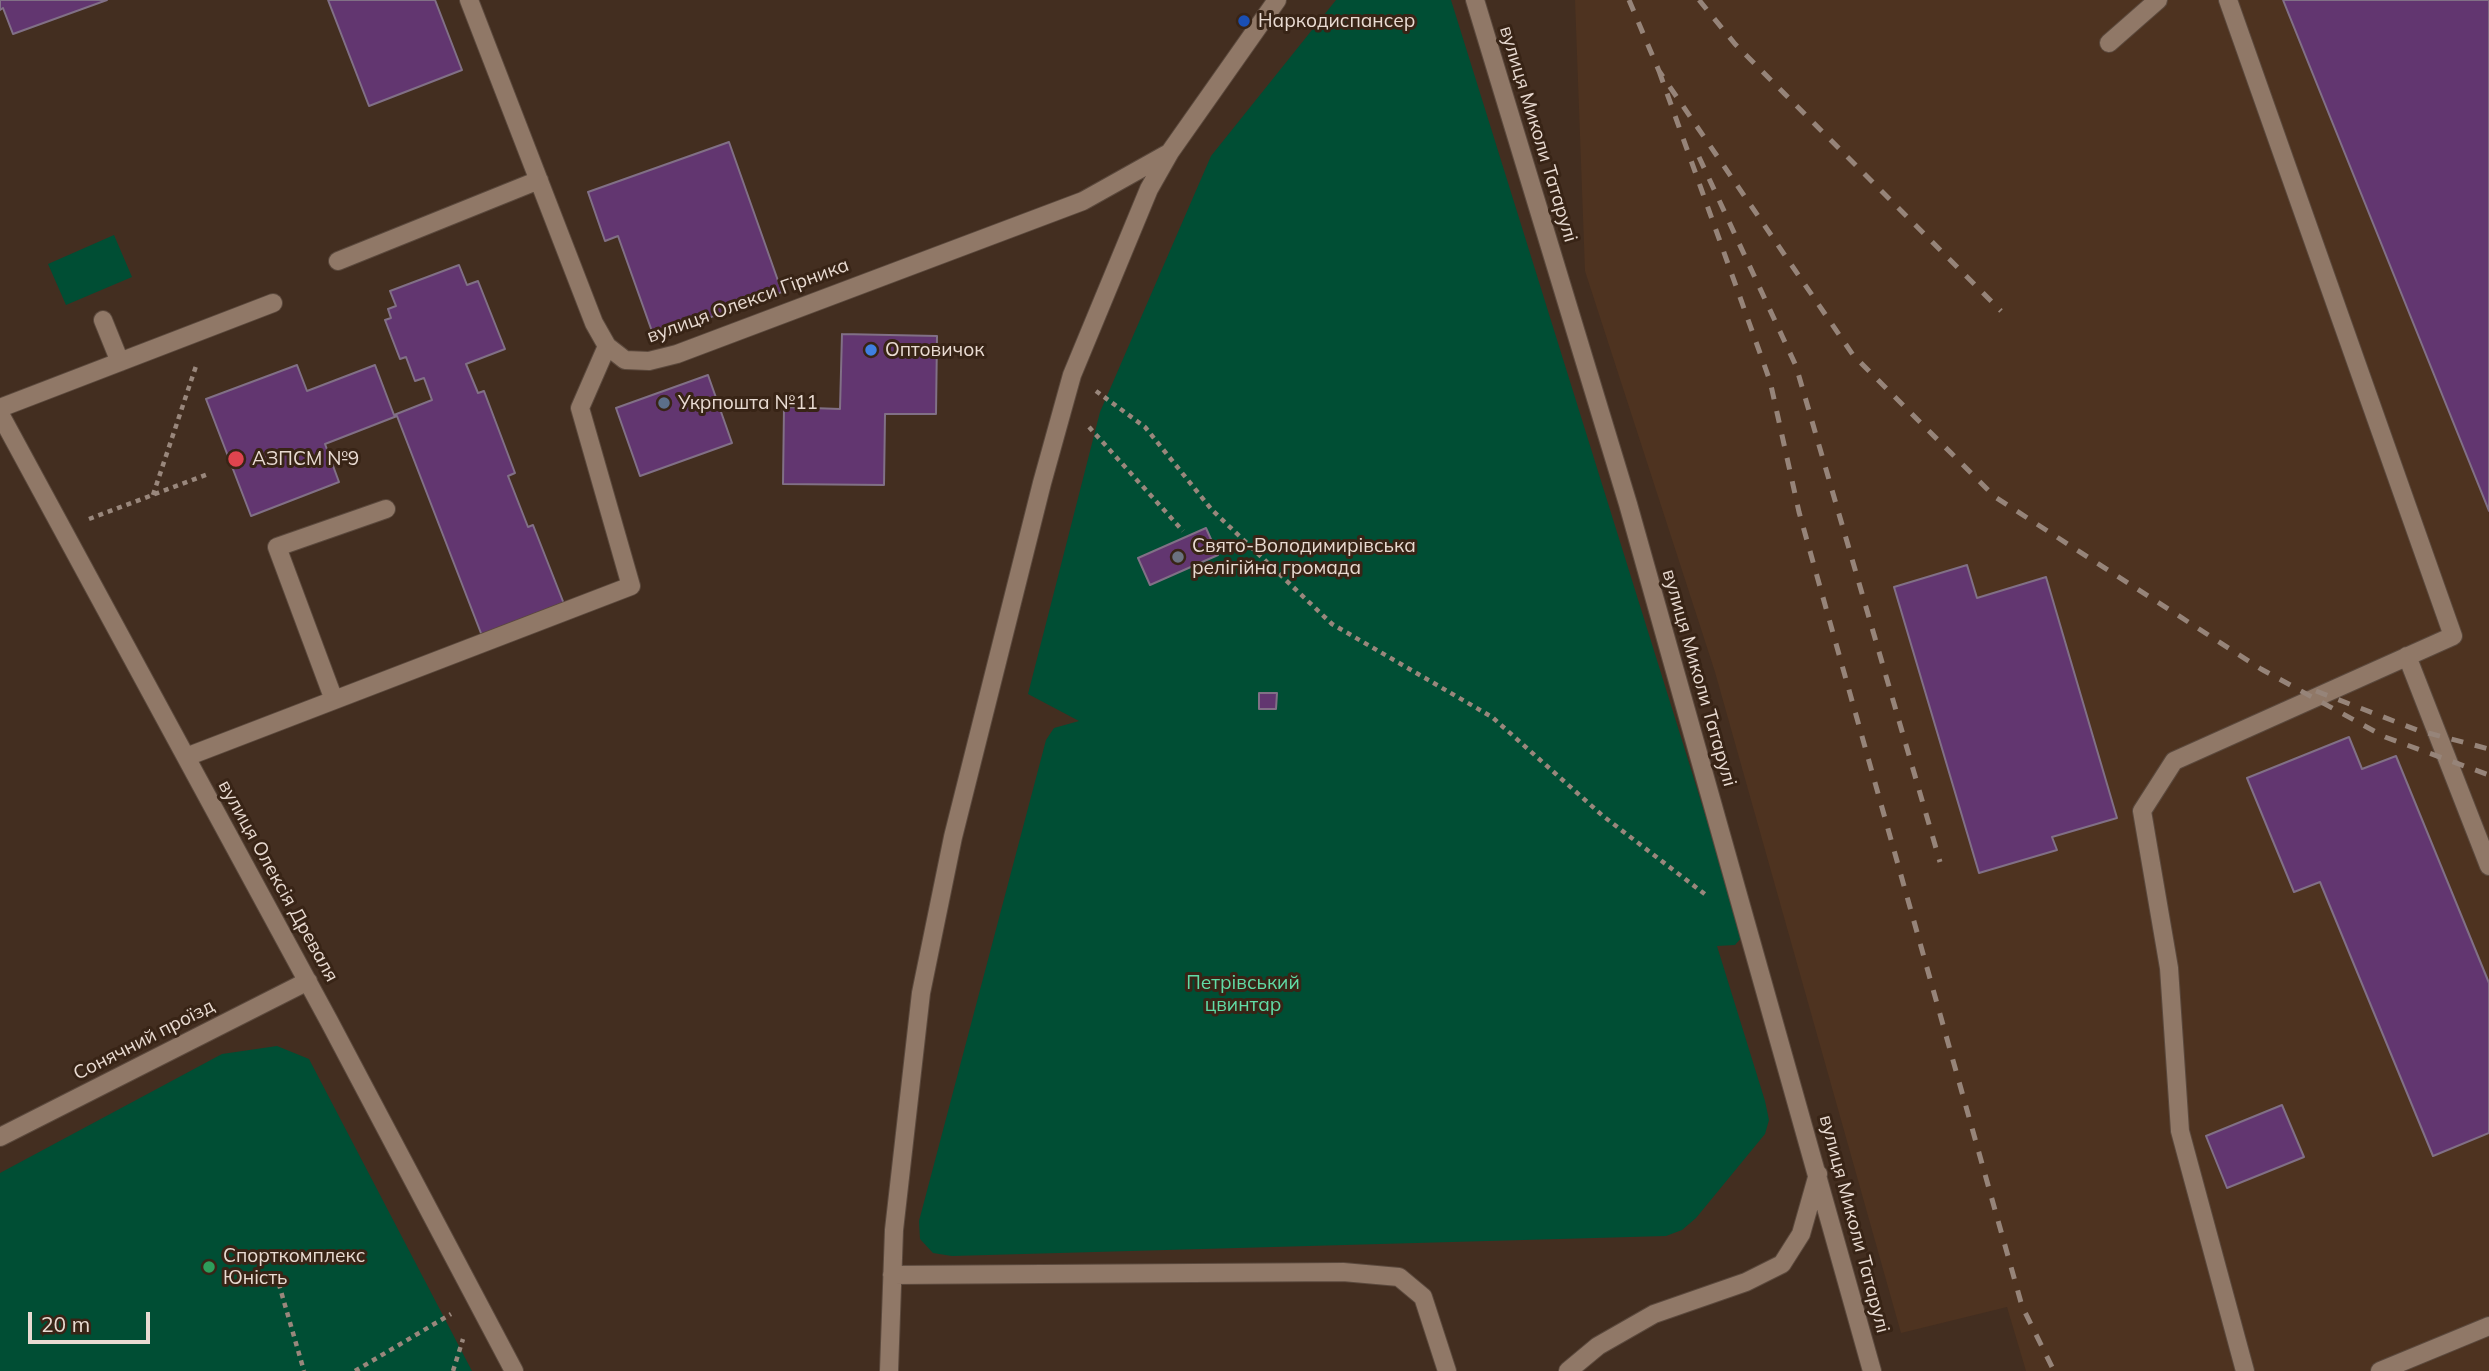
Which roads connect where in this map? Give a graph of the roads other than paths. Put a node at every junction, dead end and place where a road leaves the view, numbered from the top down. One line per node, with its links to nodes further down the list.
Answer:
1 (469, 0): 8 (street)
2 (1277, 0): 7 (street)
3 (1475, 0): 23 (street, вулиця Миколи Татарулі)
4 (2158, 0): 6 (street)
5 (2228, 0): 17 (street)
6 (2109, 43)
7 (1170, 152): 12 (street, вулиця Олекси Гірника); 24 (street)
8 (539, 180): 9 (street); 12 (street)
9 (338, 261)
10 (273, 303): 13 (street)
11 (103, 320): 13 (street)
12 (607, 346): 18 (street)
13 (120, 362): 14 (street)
14 (0, 408)
15 (0, 414): 19 (street, вулиця Олексія Древаля)
16 (386, 509): 18 (street)
17 (2407, 656): 20 (street); 31 (street)
18 (334, 700): 19 (street)
19 (186, 757): 21 (street, вулиця Олексія Древаля)
20 (2489, 866)
21 (308, 981): 22 (street, Сонячний проїзд); 26 (street, вулиця Олексія Древаля)
22 (0, 1137)
23 (1818, 1174): 29 (street); 30 (street, вулиця Миколи Татарулі)
24 (892, 1275): 27 (street); 28 (street)
25 (2489, 1326): 32 (street)
26 (514, 1371)
27 (890, 1371)
28 (1447, 1371)
29 (1568, 1371)
30 (1872, 1371)
31 (2245, 1371)
32 (2381, 1371)

